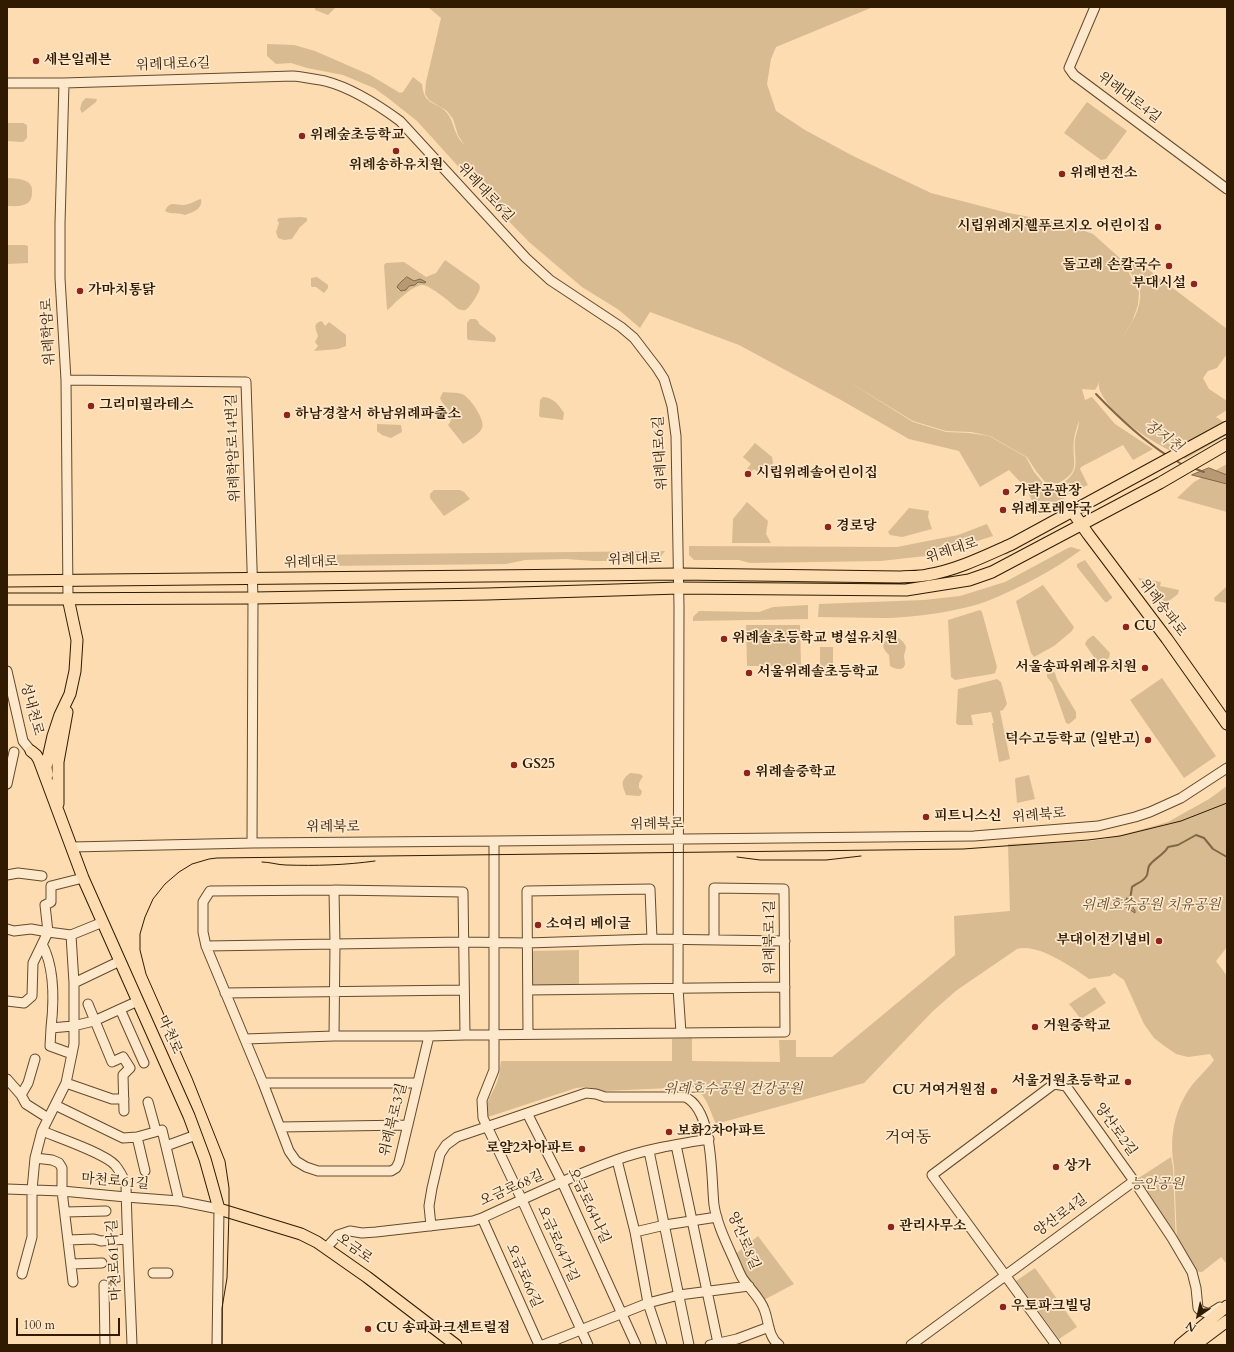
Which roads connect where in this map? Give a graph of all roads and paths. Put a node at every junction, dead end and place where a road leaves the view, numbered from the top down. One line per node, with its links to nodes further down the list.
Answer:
1 (1095, 7): 4 (street, 위례대로4길)
2 (7, 83): 3 (street, 위례대로6길)
3 (64, 83): 5 (street, 위례학암로); 10 (street, 위례대로6길)
4 (1227, 189)
5 (66, 380): 11 (street, 위례학암로14번길); 12 (street, 위례학암로)
6 (1227, 427): 8 (main road, 위례대로)
7 (1227, 444): 9 (main road, 위례대로)
8 (1072, 511): 9 (main road, 위례송파로); 10 (main road, 위례대로)
9 (1082, 525): 14 (main road, 위례대로); 20 (main road, 위례송파로)
10 (679, 574): 11 (main road, 위례대로); 14 (street, 위례대로6길)
11 (252, 579): 12 (main road, 위례대로); 16 (street, 위례학암로14번길)
12 (68, 580): 13 (main road, 위례대로); 15 (street, 위례학암로)
13 (7, 581)
14 (679, 588): 16 (main road, 위례대로); 27 (street, 위례대로6길)
15 (68, 598): 16 (main road, 위례대로); 17 (main road, 위례대로); 19 (main road)
16 (252, 598): 29 (street, 위례학암로14번길)
17 (7, 599)
18 (7, 671): 21 (street, 성내천로)
19 (70, 694): 25 (main road); 26 (main road)
20 (1227, 724)
21 (31, 751): 22 (street, 성내천로); 25 (main road, 마천로)
22 (11, 753): 24 (street)
23 (1227, 768): 27 (street, 위례북로)
24 (7, 784)
25 (52, 793): 26 (main road, 마천로)
26 (58, 809): 30 (main road, 마천로)
27 (679, 839): 28 (street, 위례북로); 40 (street)
28 (494, 842): 29 (street, 위례북로); 44 (street)
29 (252, 843): 30 (street, 위례북로)
30 (72, 847): 33 (main road, 마천로)
31 (7, 874): 32 (street)
32 (42, 876)
33 (83, 878): 35 (main road, 마천로); 37 (street)
34 (334, 890): 43 (street, 위례북로3길); 47 (street); 48 (street, 위례북로3길)
35 (103, 922): 38 (street); 49 (main road, 마천로)
36 (7, 929): 37 (street)
37 (48, 932): 38 (street); 46 (street)
38 (72, 935): 50 (street)
39 (652, 939): 40 (street); 45 (street); 45 (street)
40 (679, 940): 41 (street); 52 (street)
41 (714, 940): 42 (street); 42 (street, 위례북로1길)
42 (785, 941): 51 (street, 위례북로1길)
43 (464, 942): 44 (street); 47 (street); 53 (street)
44 (495, 943): 45 (street); 66 (street)
45 (527, 943): 54 (street)
46 (42, 944): 58 (street); 63 (street)
47 (335, 944): 48 (street); 55 (street)
48 (206, 946): 56 (street, 위례북로3길)
49 (120, 961): 50 (street); 57 (main road, 마천로)
50 (74, 984): 62 (street)
51 (785, 987): 52 (street, 위례북로1길); 64 (street, 위례북로1길)
52 (678, 988): 54 (street, 위례북로1길); 64 (street)
53 (464, 990): 55 (street); 65 (street)
54 (528, 990): 67 (street)
55 (335, 991): 56 (street); 68 (street)
56 (225, 993): 70 (street, 위례북로3길)
57 (138, 1000): 60 (street); 90 (main road, 마천로)
58 (7, 1001)
59 (88, 1004): 61 (street)
60 (120, 1009): 61 (street); 73 (street)
61 (94, 1021): 62 (street); 73 (street)
62 (73, 1026): 63 (street); 71 (street)
63 (51, 1028): 71 (street)
64 (681, 1033): 67 (street, 위례북로1길)
65 (465, 1034): 66 (street); 69 (street)
66 (494, 1034): 67 (street, 위례북로1길); 87 (street, 오금로64가길)
67 (528, 1034)
68 (334, 1036): 69 (street); 70 (street)
69 (429, 1036): 77 (street, 위례북로3길)
70 (245, 1040): 76 (street, 위례북로3길)
71 (72, 1054): 75 (street)
72 (35, 1058): 78 (street)
73 (127, 1063): 79 (street)
74 (7, 1079): 78 (street)
75 (66, 1083): 79 (street); 81 (street)
76 (263, 1083): 77 (street); 86 (street, 위례북로3길)
77 (418, 1083): 85 (street, 위례북로3길)
78 (21, 1095): 84 (street)
79 (124, 1099): 82 (street)
80 (148, 1102): 89 (street)
81 (55, 1105): 84 (street); 91 (street)
82 (124, 1111)
83 (527, 1113): 87 (street, 양산로8길); 92 (street, 양산로8길); 100 (street, 오금로64나길)
84 (48, 1118): 88 (street)
85 (408, 1124): 86 (street); 86 (street, 위례북로3길)
86 (280, 1127)
87 (486, 1127): 105 (street, 오금로64가길); 114 (street, 양산로8길)
88 (42, 1131): 96 (street); 104 (street, 마천로61다길)
89 (156, 1131): 91 (street); 94 (street)
90 (196, 1135): 94 (street); 107 (main road, 마천로)
91 (137, 1137): 98 (street)
92 (709, 1139): 93 (street, 오금로68길); 110 (street, 양산로8길)
93 (676, 1145): 95 (street, 오금로68길); 112 (street)
94 (166, 1146): 106 (street)
95 (649, 1150): 97 (street, 오금로68길); 113 (street)
96 (35, 1158): 102 (street); 103 (street)
97 (617, 1160): 100 (street, 오금로68길); 115 (street)
98 (145, 1171)
99 (1134, 1180): 124 (street, 양산로4길); 124 (street, 양산로2길); 131 (street, 양산로2길)
100 (562, 1182): 105 (street, 오금로68길); 132 (street, 오금로64나길)
101 (7, 1189): 102 (street, 마천로61길)
102 (32, 1190): 103 (street, 마천로61길); 123 (street)
103 (62, 1191): 104 (street, 마천로61길); 109 (street)
104 (126, 1198): 106 (street, 마천로61길); 116 (street, 마천로61다길)
105 (522, 1200): 111 (street, 오금로68길); 135 (street, 오금로64가길)
106 (179, 1201): 107 (street, 마천로61길)
107 (219, 1209): 118 (main road, 오금로); 141 (street, 마천로)
108 (106, 1211): 109 (street)
109 (65, 1212): 117 (street)
110 (717, 1217): 112 (street); 127 (street, 양산로8길)
111 (482, 1218): 114 (street, 오금로68길); 143 (street, 오금로66길)
112 (692, 1221): 113 (street); 128 (street)
113 (665, 1225): 115 (street); 129 (street)
114 (431, 1226): 118 (street, 오금로68길)
115 (635, 1232): 130 (street)
116 (127, 1239): 117 (street); 140 (street, 마천로61다길)
117 (68, 1240): 120 (street)
118 (326, 1248): 142 (main road, 오금로)
119 (102, 1263): 120 (street)
120 (71, 1264): 125 (street)
121 (153, 1273): 122 (street)
122 (168, 1273)
123 (22, 1274)
124 (1005, 1275): 150 (street, 양산로4길); 151 (street)
125 (73, 1282)
126 (104, 1285): 139 (street)
127 (749, 1286): 128 (street); 134 (street, 양산로8길)
128 (708, 1292): 129 (street); 138 (street)
129 (679, 1295): 130 (street); 148 (street)
130 (648, 1303): 132 (street); 147 (street)
131 (1227, 1305): 136 (main road)
132 (622, 1313): 135 (street); 146 (street, 오금로64나길)
133 (1227, 1321): 136 (main road)
134 (769, 1327): 137 (street); 149 (street, 양산로8길)
135 (580, 1330): 144 (street); 145 (street, 오금로64가길)
136 (1198, 1338): 152 (main road)
137 (739, 1342): 138 (street)
138 (714, 1344)
139 (105, 1345)
140 (132, 1345)
141 (218, 1345)
142 (456, 1345)
143 (539, 1345)
144 (543, 1345)
145 (588, 1345)
146 (636, 1345)
147 (662, 1345)
148 (689, 1345)
149 (779, 1345)
150 (911, 1345)
151 (1056, 1345)
152 (1180, 1345)

